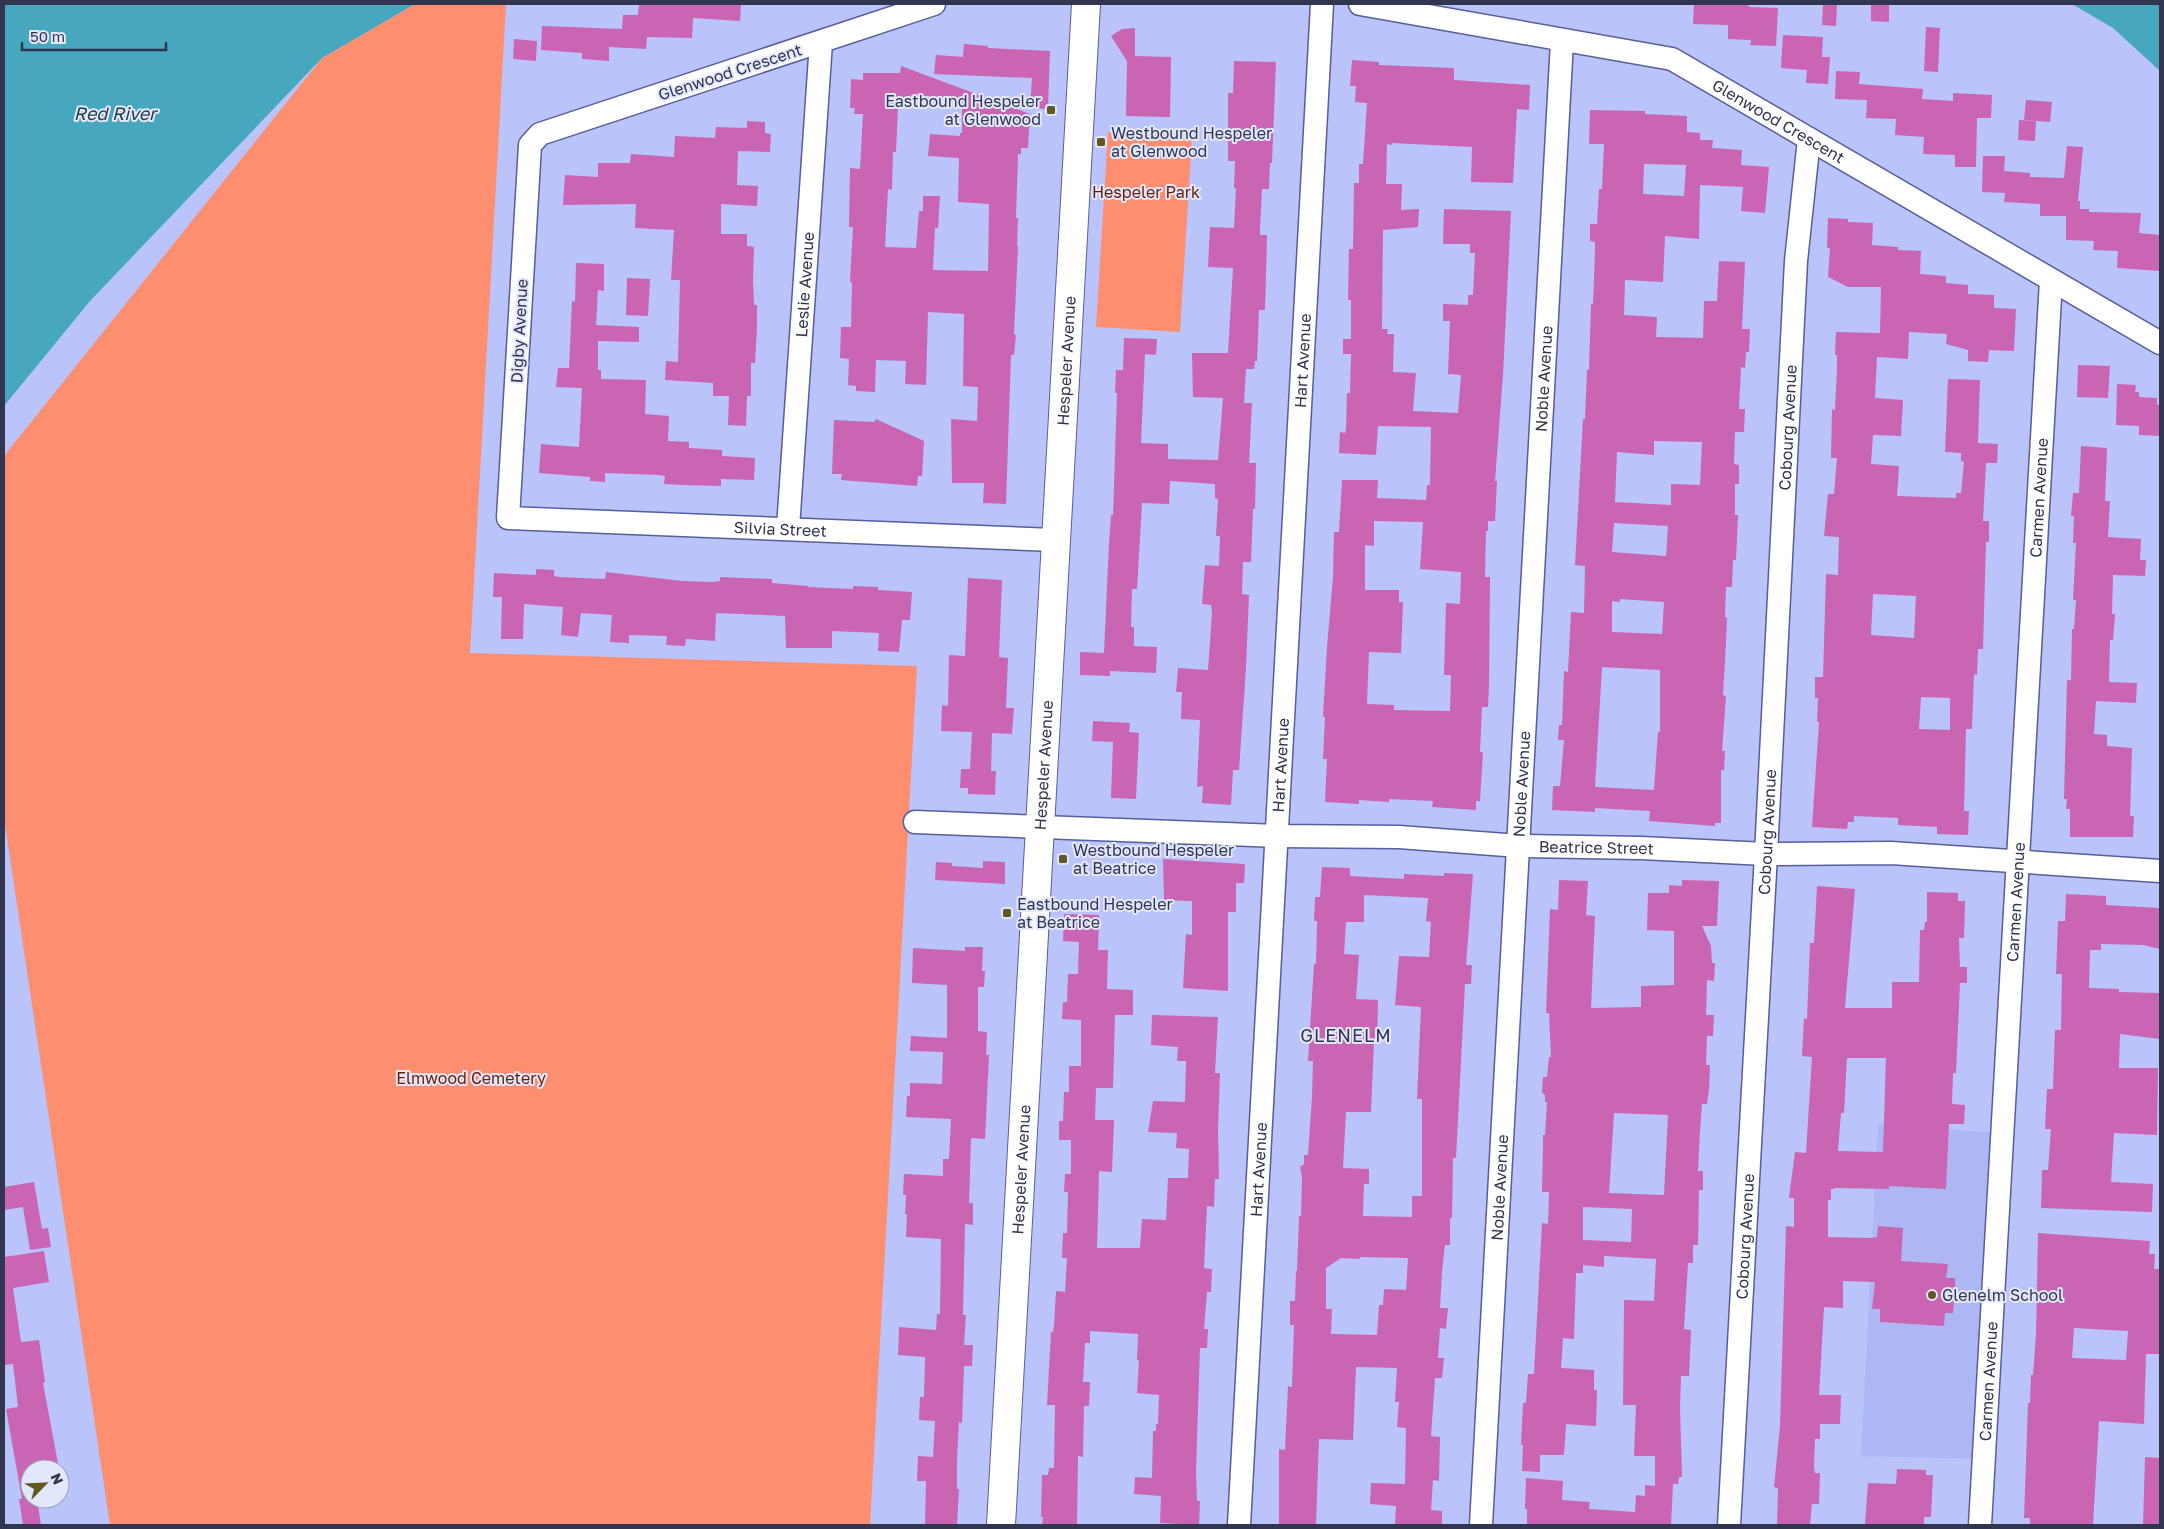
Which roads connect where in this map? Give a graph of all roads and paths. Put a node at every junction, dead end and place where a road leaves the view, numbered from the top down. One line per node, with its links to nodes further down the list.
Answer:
1 (934, 4): 6 (street, Glenwood Crescent)
2 (1086, 4): 13 (main road, Hespeler Avenue)
3 (1322, 4): 16 (street, Hart Avenue)
4 (1360, 4): 5 (street, Glenwood Crescent)
5 (1562, 41): 7 (street, Glenwood Crescent); 17 (street, Noble Avenue)
6 (821, 42): 8 (street, Glenwood Crescent); 12 (street, Leslie Avenue)
7 (1809, 139): 9 (street, Glenwood Crescent); 18 (street, Cobourg Avenue)
8 (530, 145): 11 (street, Digby Avenue)
9 (2051, 280): 10 (street, Glenwood Crescent); 19 (street, Carmen Avenue)
10 (2160, 343)
11 (508, 518): 12 (street, Silvia Street)
12 (788, 528): 13 (street, Silvia Street)
13 (1054, 540): 15 (main road, Hespeler Avenue)
14 (915, 822): 15 (street, Beatrice Street)
15 (1040, 827): 16 (street, Beatrice Street); 21 (main road, Hespeler Avenue)
16 (1276, 836): 17 (street, Beatrice Street); 22 (street, Hart Avenue)
17 (1520, 846): 18 (street, Beatrice Street); 23 (street, Noble Avenue)
18 (1766, 854): 19 (street, Beatrice Street); 24 (street, Cobourg Avenue)
19 (2018, 860): 20 (street, Beatrice Street); 25 (street, Carmen Avenue)
20 (2160, 871)
21 (1001, 1525)
22 (1239, 1525)
23 (1481, 1525)
24 (1729, 1525)
25 (1980, 1525)

